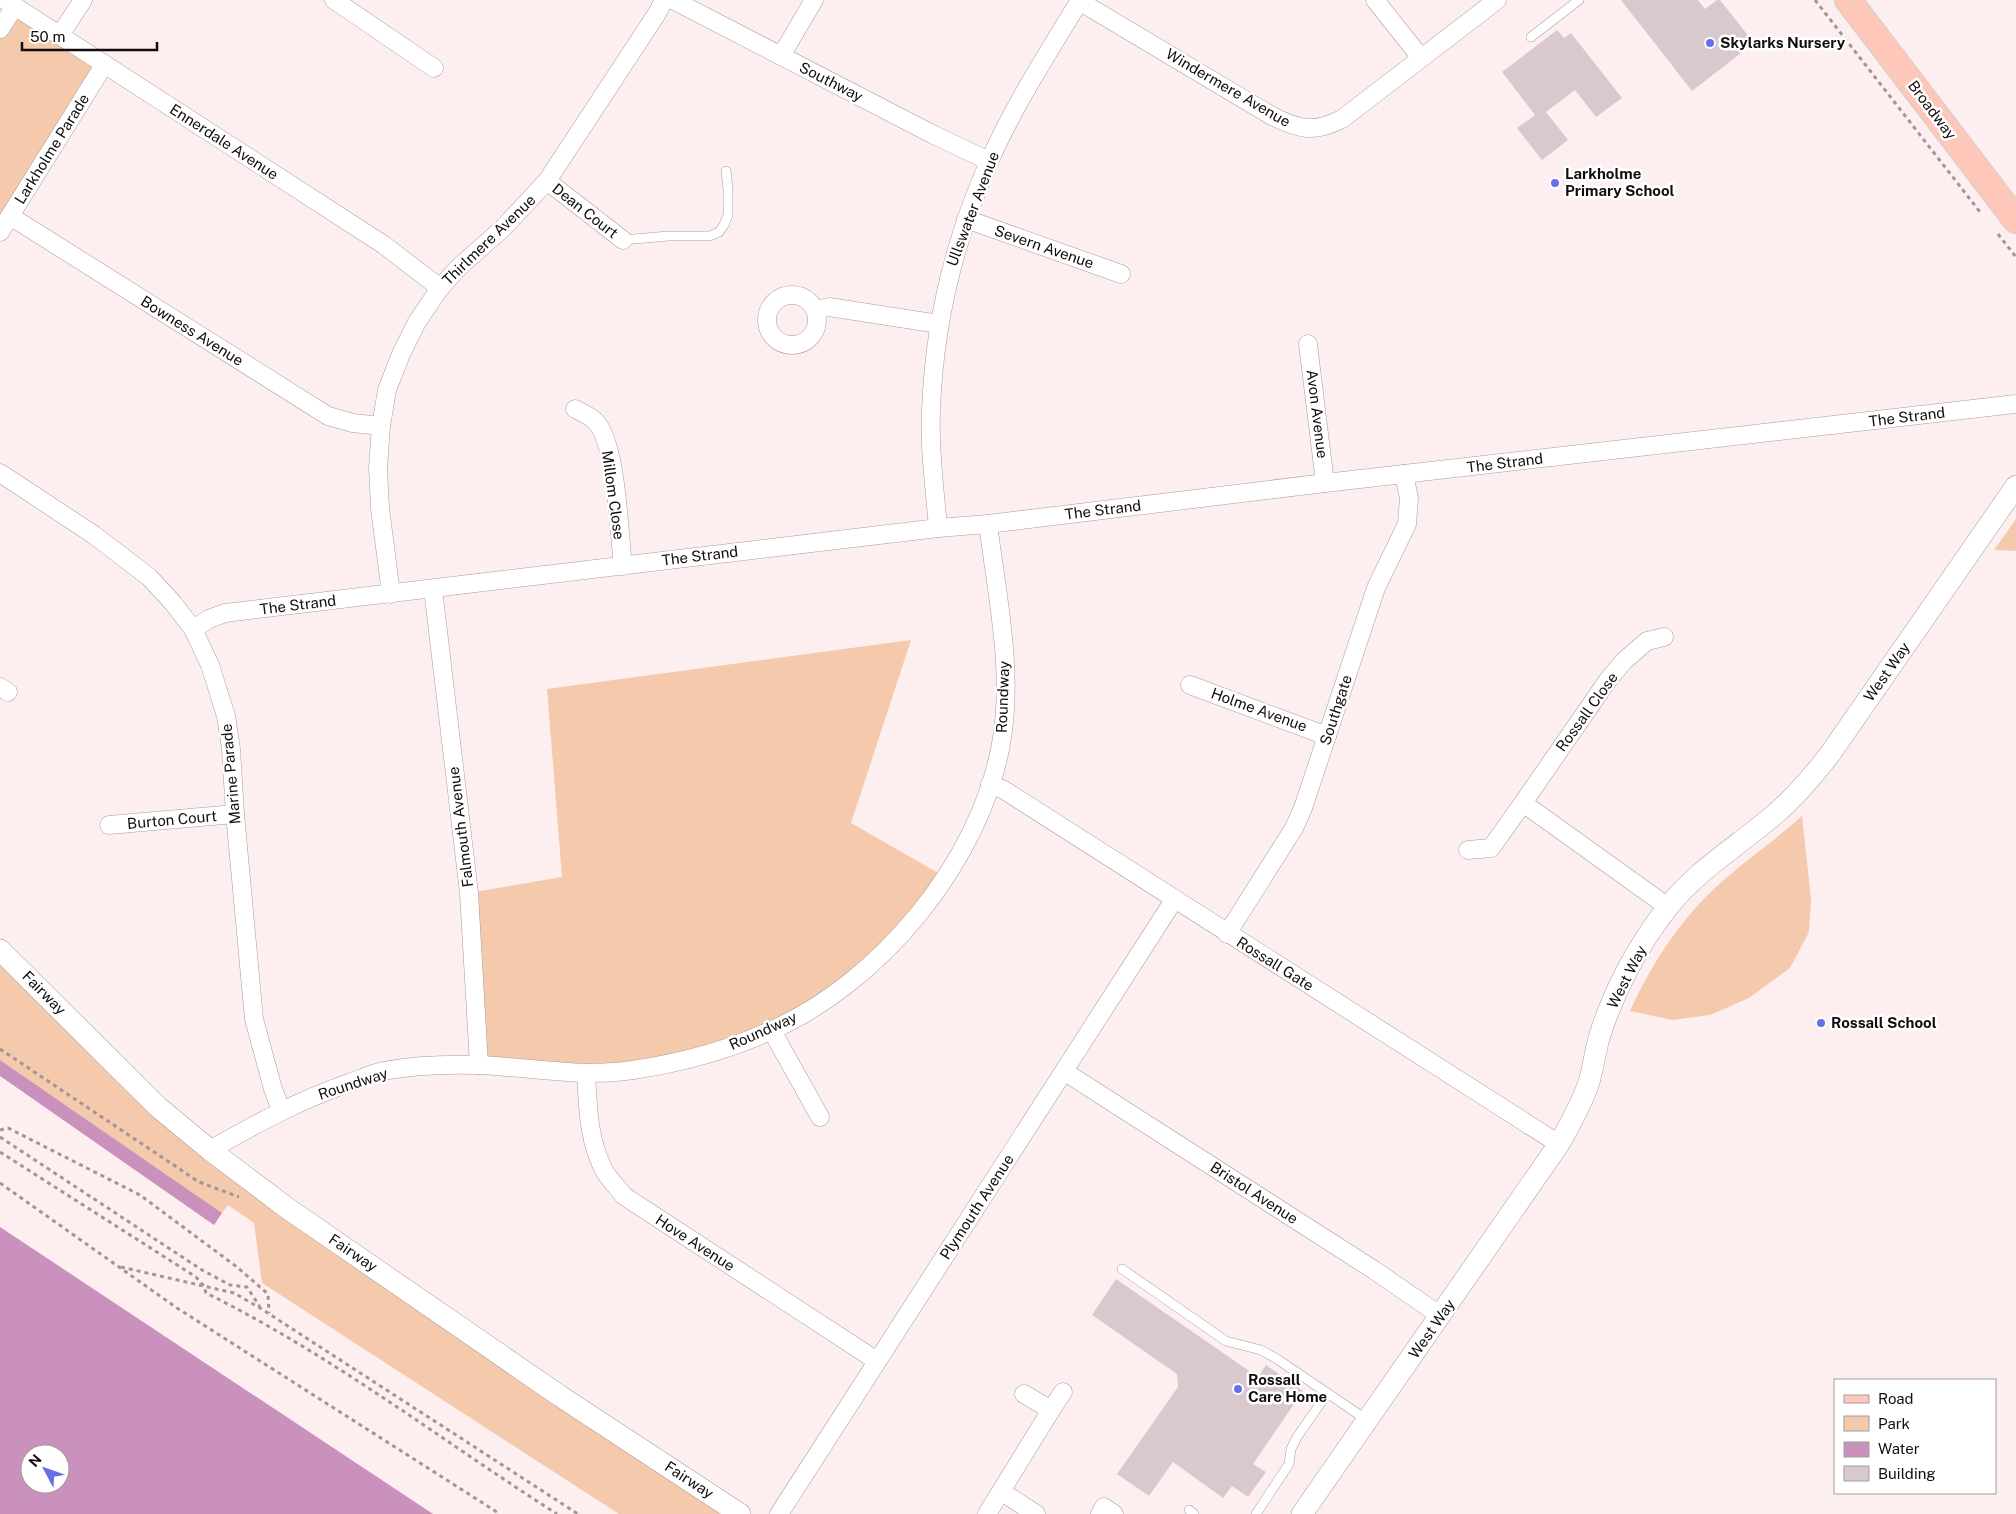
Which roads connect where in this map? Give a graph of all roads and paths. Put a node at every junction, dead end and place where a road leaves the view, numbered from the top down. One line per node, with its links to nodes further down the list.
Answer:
1 (83, 0): 14 (street)
2 (664, 0): 22 (street, Thirlmere Avenue)
3 (673, 0): 16 (street, Southway)
4 (814, 0): 16 (street)
5 (1080, 0): 17 (street, Windermere Avenue); 20 (street, Ullswater Avenue)
6 (1375, 0): 17 (street)
7 (1497, 0): 17 (street, Windermere Avenue)
8 (1579, 0): 15 (lane)
9 (1815, 0): 24 (path)
10 (1848, 0): 26 (main road, Broadway)
11 (10, 3): 13 (street); 14 (street, Ennerdale Avenue)
12 (345, 3): 19 (street)
13 (0, 29)
14 (60, 35): 18 (street, Ennerdale Avenue)
15 (1531, 37)
16 (781, 56): 20 (street, Southway)
17 (1421, 58)
18 (104, 65): 23 (street, Larkholme Parade); 31 (street, Ennerdale Avenue)
19 (434, 68)
20 (989, 162): 25 (street, Ullswater Avenue)
21 (726, 171): 28 (lane)
22 (547, 181): 28 (street, Dean Court); 31 (street, Thirlmere Avenue)
23 (10, 216): 27 (street, Larkholme Parade); 37 (street, Bowness Avenue)
24 (1985, 218)
25 (966, 219): 30 (street, Severn Avenue); 33 (street, Ullswater Avenue)
26 (2007, 227): 29 (path)
27 (0, 232)
28 (623, 240)
29 (2016, 258)
30 (1121, 274)
31 (440, 288): 37 (street, Thirlmere Avenue)
32 (815, 310): 33 (street)
33 (939, 324): 43 (street, Ullswater Avenue)
34 (1308, 344): 40 (street, Avon Avenue)
35 (2016, 404): 39 (street, The Strand)
36 (575, 409): 44 (street, Millom Close)
37 (381, 426): 46 (street, Thirlmere Avenue)
38 (0, 473): 47 (street, Marine Parade)
39 (1404, 474): 40 (street, The Strand); 50 (street, Southgate)
40 (1325, 483): 42 (street, The Strand)
41 (2016, 486): 57 (street, West Way)
42 (988, 524): 43 (street, The Strand); 51 (street, Roundway)
43 (938, 528): 44 (street, The Strand)
44 (623, 566): 45 (street, The Strand)
45 (433, 589): 46 (street, The Strand); 62 (street, Falmouth Avenue)
46 (391, 594): 47 (street, The Strand)
47 (193, 629): 53 (street, Marine Parade)
48 (1664, 637): 52 (street, Rossall Close)
49 (1190, 685): 50 (street, Holme Avenue)
50 (1327, 736): 58 (street, Southgate)
51 (990, 784): 56 (street, Rossall Gate); 60 (street, Roundway)
52 (1523, 803): 55 (street, Rossall Close); 57 (street)
53 (235, 814): 54 (street, Burton Court); 65 (street, Marine Parade)
54 (109, 825)
55 (1468, 850)
56 (1174, 900): 58 (street, Rossall Gate); 63 (street, Plymouth Avenue)
57 (1668, 906): 69 (street, West Way)
58 (1227, 934): 69 (street, Rossall Gate)
59 (0, 950): 70 (street, Fairway)
60 (772, 1030): 64 (street, Roundway); 66 (street)
61 (0, 1049): 73 (path)
62 (479, 1065): 64 (street, Roundway); 65 (street, Roundway)
63 (1065, 1072): 79 (street, Bristol Avenue); 80 (street, Plymouth Avenue)
64 (586, 1074): 80 (street, Hove Avenue)
65 (281, 1110): 70 (street, Roundway)
66 (820, 1117)
67 (0, 1130): 78 (path)
68 (0, 1137): 77 (path)
69 (1559, 1144): 79 (street, West Way)
70 (210, 1150): 90 (street, Fairway)
71 (0, 1152): 76 (path)
72 (0, 1183): 74 (path)
73 (242, 1199)
74 (120, 1267): 76 (path); 87 (path)
75 (1122, 1269): 83 (lane)
76 (204, 1286): 77 (path); 88 (path)
77 (260, 1308): 78 (path)
78 (269, 1313): 89 (path)
79 (1441, 1316): 85 (street, West Way)
80 (877, 1361): 91 (street, Plymouth Avenue)
81 (1063, 1392): 84 (street)
82 (1024, 1394): 84 (street)
83 (1327, 1394): 85 (lane); 96 (lane)
84 (1051, 1410): 86 (street)
85 (1367, 1421): 97 (street, West Way)
86 (1002, 1492): 92 (street); 93 (street)
87 (500, 1514)
88 (557, 1514)
89 (578, 1514)
90 (740, 1514)
91 (779, 1514)
92 (987, 1514)
93 (1036, 1514)
94 (1100, 1514): 95 (street)
95 (1114, 1514)
96 (1256, 1514)
97 (1302, 1514)

